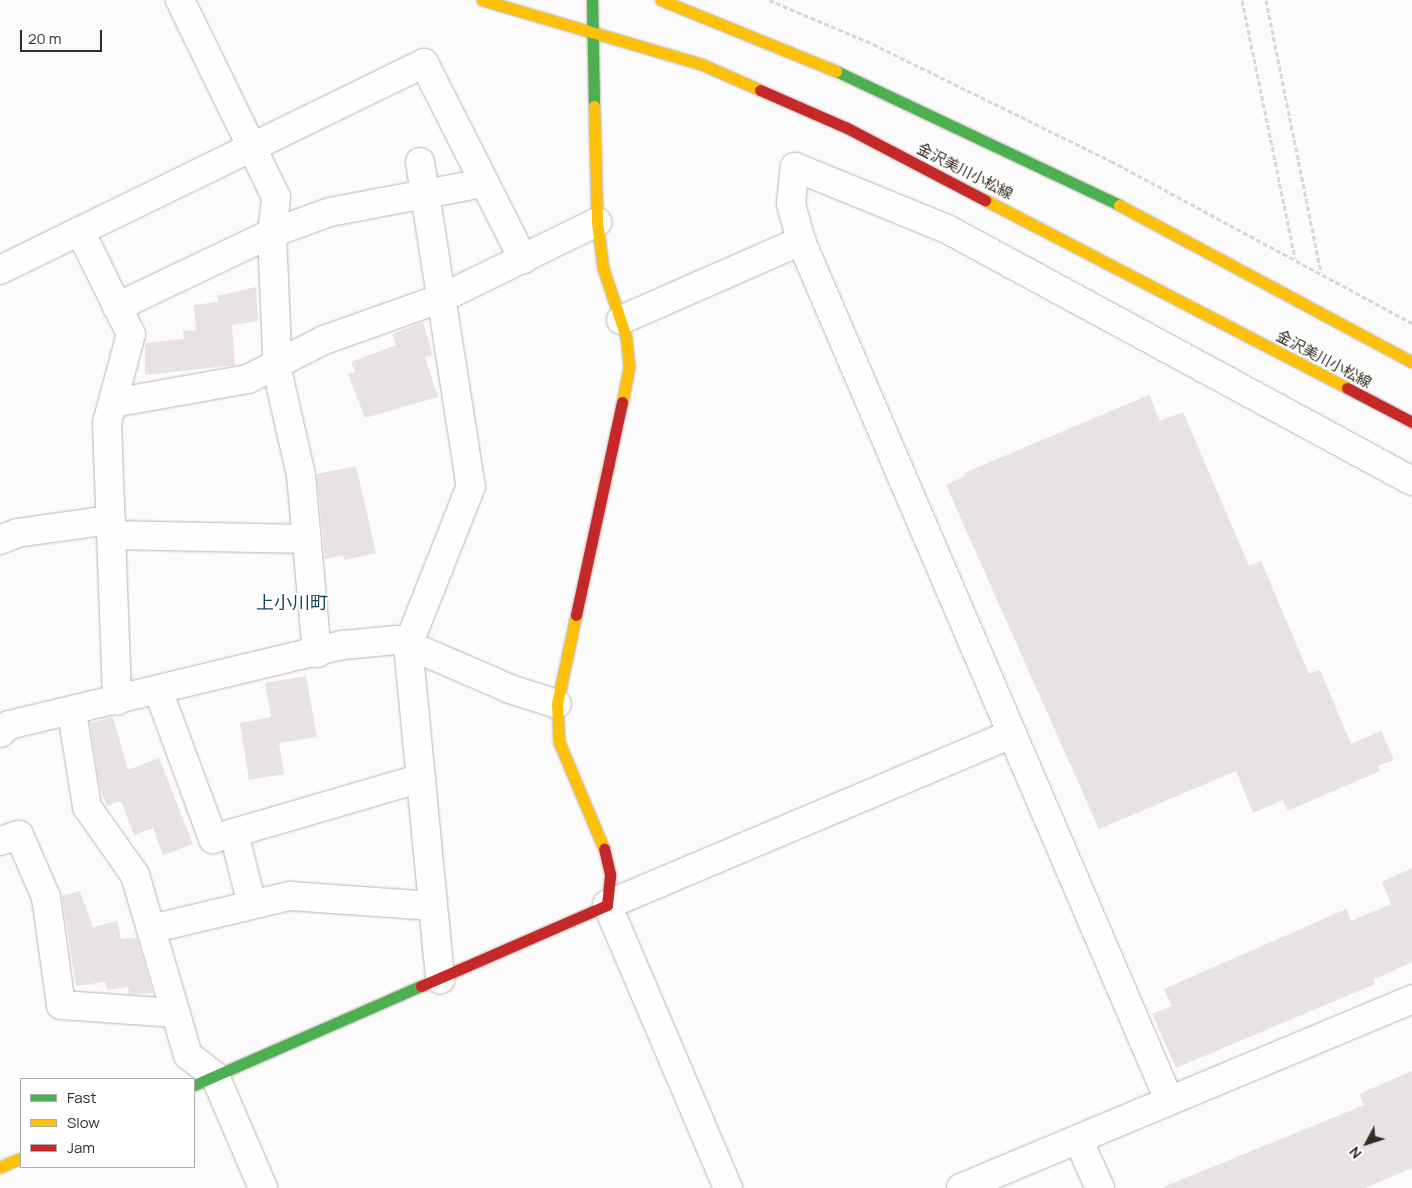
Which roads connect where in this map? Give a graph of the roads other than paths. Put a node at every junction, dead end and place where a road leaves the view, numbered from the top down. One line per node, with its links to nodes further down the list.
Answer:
1 (180, 0): 6 (street)
2 (482, 0): 5 (main road, 金沢美川小松線)
3 (592, 0): 5 (main road)
4 (661, 0): 19 (main road)
5 (593, 30): 10 (main road); 22 (main road, 金沢美川小松線)
6 (251, 147): 8 (street); 11 (street); 12 (street)
7 (420, 162): 9 (street)
8 (484, 183): 9 (street); 14 (street)
9 (426, 194): 12 (street); 16 (street)
10 (597, 222): 14 (street); 18 (main road)
11 (80, 231): 15 (street); 17 (street)
12 (272, 233): 17 (street); 20 (street)
13 (801, 241): 18 (street); 23 (street); 34 (street)
14 (523, 259): 16 (street)
15 (0, 270)
16 (442, 298): 20 (street); 27 (street)
17 (117, 307): 21 (street)
18 (621, 320): 31 (main road)
19 (1412, 362)
20 (278, 364): 21 (street); 25 (street)
21 (112, 404): 24 (street)
22 (1412, 422)
23 (1412, 481)
24 (111, 528): 25 (street); 26 (street); 30 (street)
25 (307, 539): 28 (street)
26 (0, 540)
27 (408, 645): 28 (street); 31 (street); 35 (street)
28 (317, 652): 29 (street)
29 (158, 690): 30 (street); 36 (street)
30 (117, 701): 32 (street)
31 (557, 704): 39 (main road)
32 (72, 712): 33 (street); 41 (street)
33 (3, 721)
34 (1010, 735): 39 (street); 46 (street)
35 (420, 778): 36 (street); 40 (street)
36 (234, 833): 38 (street)
37 (0, 841): 44 (street)
38 (252, 905): 40 (street); 41 (street)
39 (607, 905): 42 (main road); 51 (street)
40 (433, 906): 42 (street)
41 (151, 929): 44 (street)
42 (440, 979): 45 (main road)
43 (1412, 999): 46 (street)
44 (176, 1013): 45 (street)
45 (204, 1081): 50 (street)
46 (1169, 1100): 47 (street)
47 (1078, 1139): 52 (street); 53 (street)
48 (20, 1158): 49 (main road)
49 (0, 1168)
50 (263, 1188)
51 (728, 1188)
52 (961, 1188)
53 (1100, 1188)

